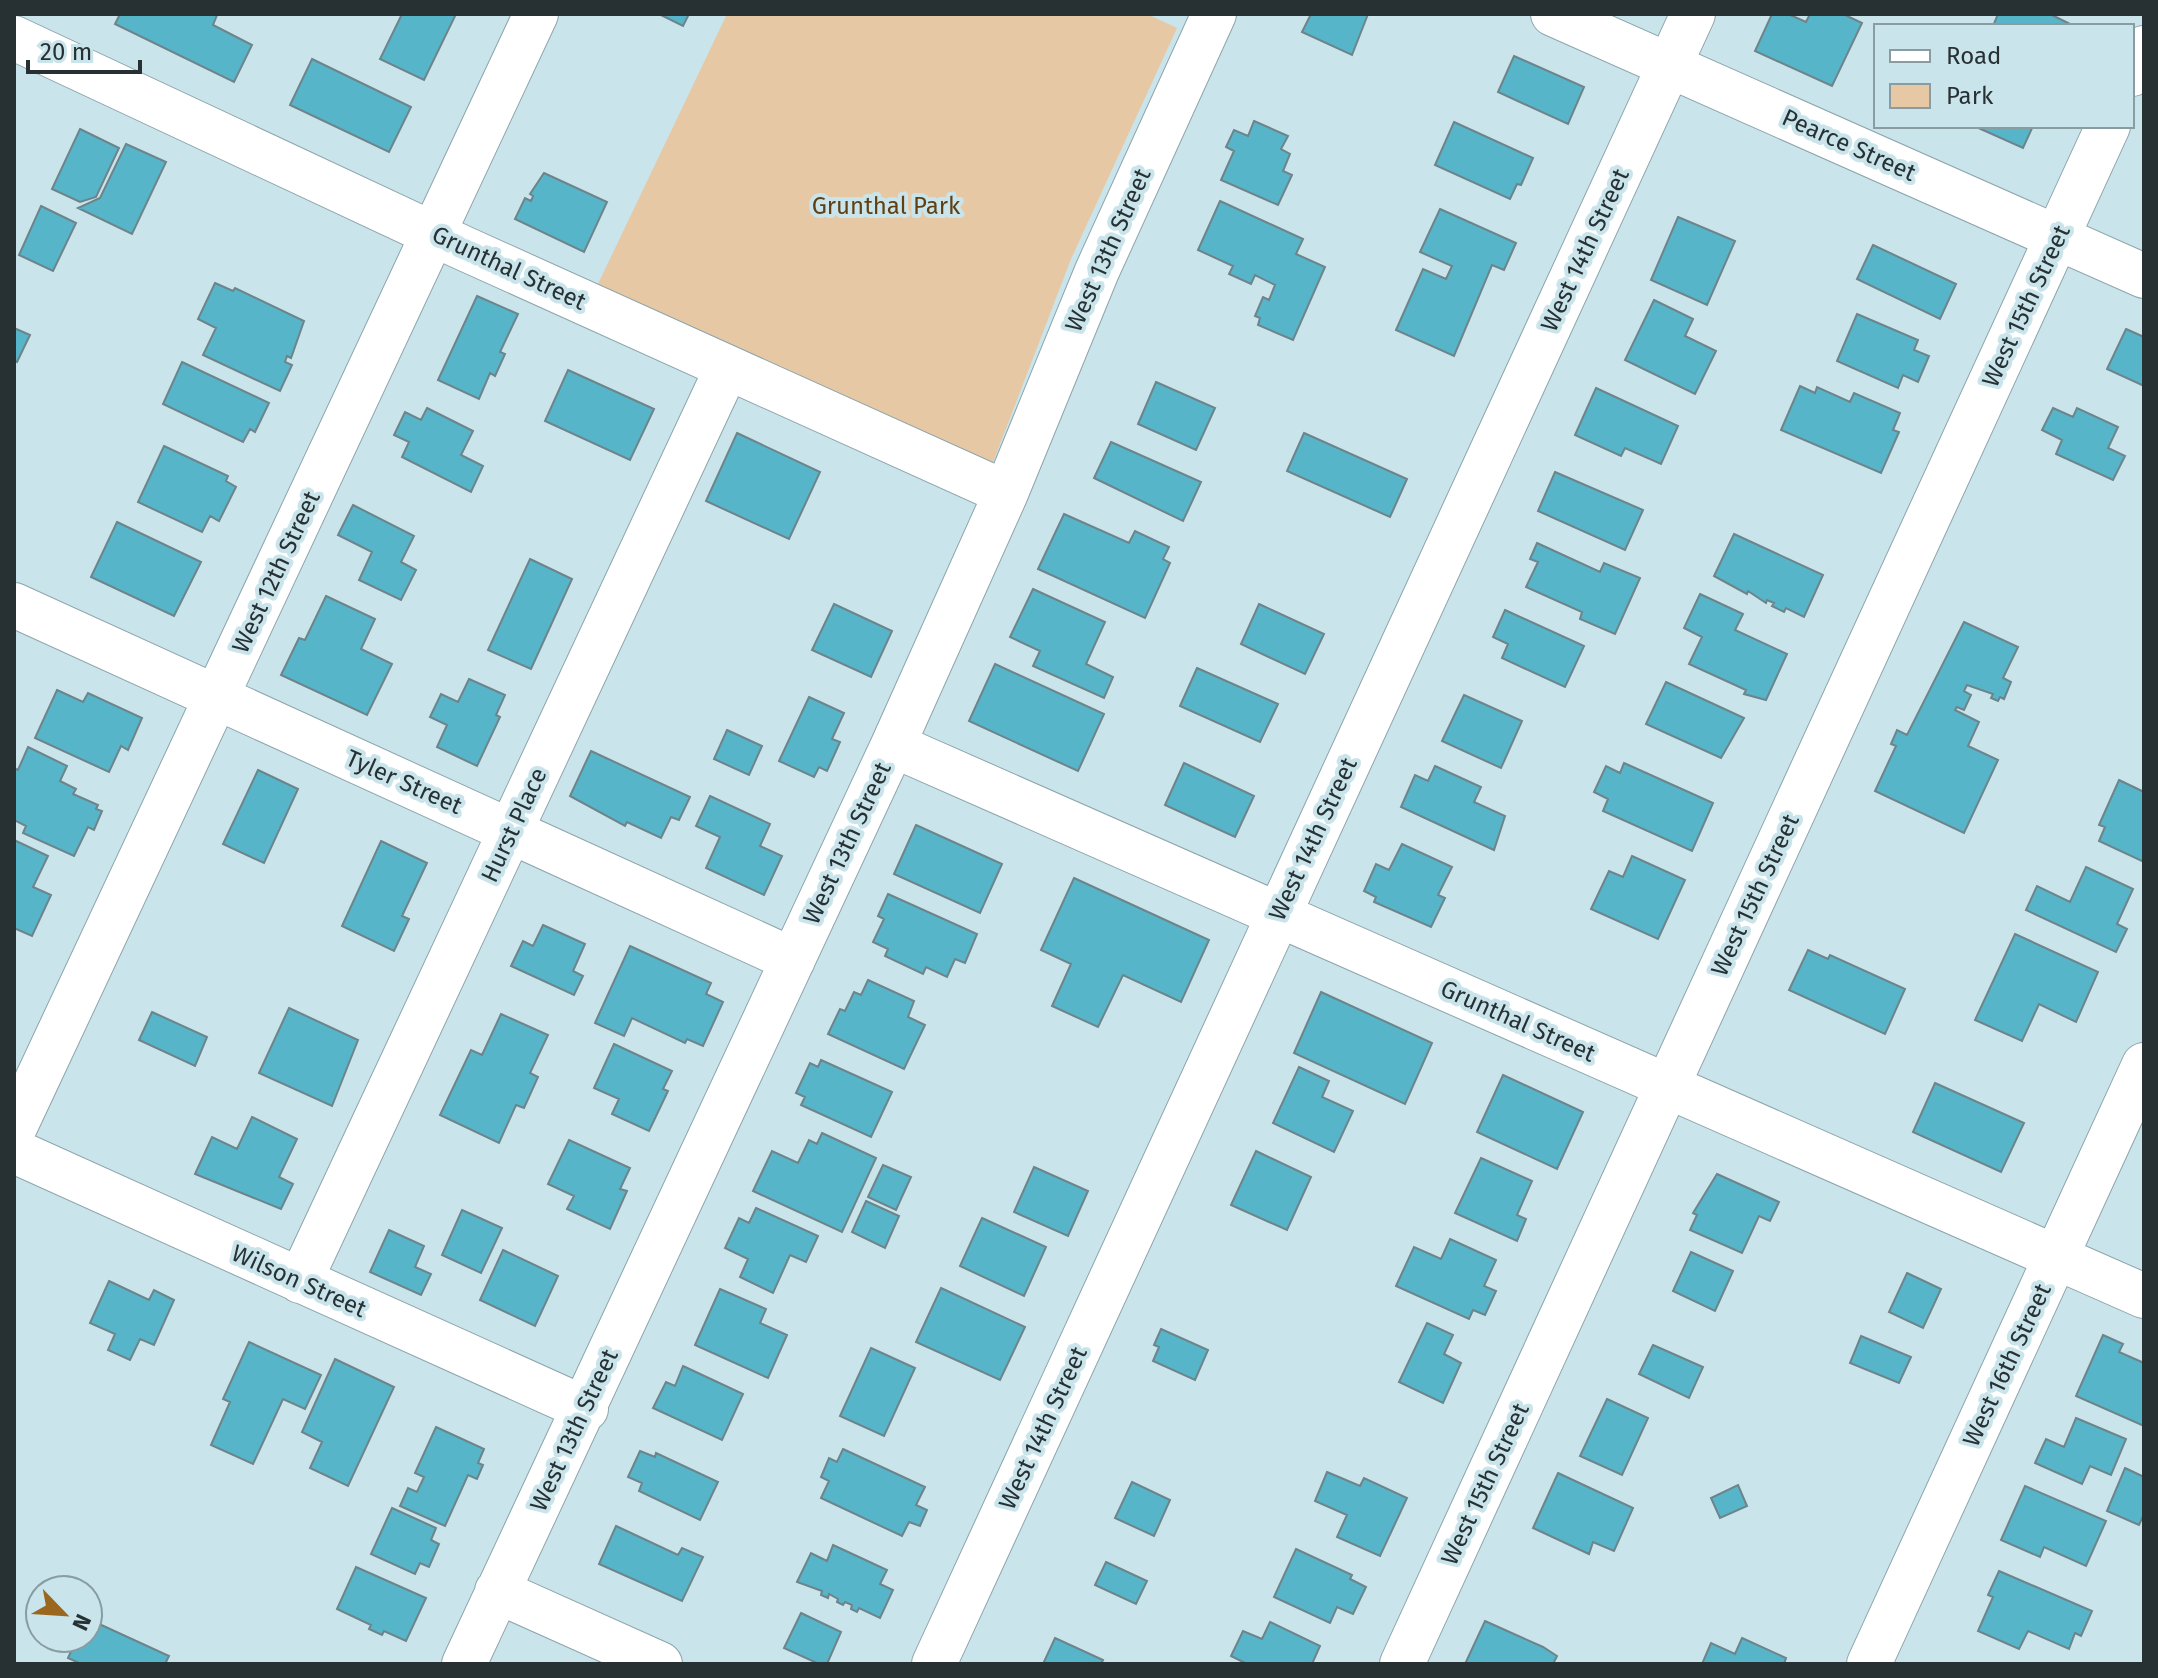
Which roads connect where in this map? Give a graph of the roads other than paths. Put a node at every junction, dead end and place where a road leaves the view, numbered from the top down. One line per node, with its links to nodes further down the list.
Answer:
1 (536, 14): 10 (street, West 12th Street)
2 (1214, 14): 14 (street, West 13th Street)
3 (1553, 14): 7 (street, Pearce Street)
4 (1693, 14): 7 (street, West 14th Street)
5 (20, 36): 10 (street, Grunthal Street)
6 (2144, 48): 8 (street)
7 (1670, 65): 11 (street, Pearce Street); 19 (street, West 14th Street)
8 (2134, 70)
9 (2107, 128): 11 (street, West 15th Street)
10 (434, 234): 13 (street, Grunthal Street); 16 (street, West 12th Street)
11 (2057, 238): 12 (street, Pearce Street); 22 (street, West 15th Street)
12 (2144, 276)
13 (727, 368): 14 (street, Grunthal Street); 18 (street, Hurst Place)
14 (1006, 493): 17 (street, West 13th Street)
15 (14, 605): 16 (street, Tyler Street)
16 (217, 698): 18 (street, Tyler Street); 23 (street, West 12th Street)
17 (893, 745): 19 (street, Grunthal Street); 20 (street, West 13th Street)
18 (512, 830): 20 (street, Tyler Street); 26 (street, Hurst Place)
19 (1277, 916): 22 (street, Grunthal Street); 32 (street, West 14th Street)
20 (793, 960): 28 (street, West 13th Street)
21 (2144, 1065): 25 (street, West 16th Street)
22 (1667, 1087): 25 (street, Grunthal Street); 33 (street, West 15th Street)
23 (14, 1129)
24 (14, 1151): 26 (street, Wilson Street)
25 (2056, 1257): 27 (street, Grunthal Street); 34 (street, West 16th Street)
26 (300, 1281): 28 (street, Wilson Street)
27 (2144, 1296)
28 (586, 1409): 29 (street, West 13th Street)
29 (497, 1591): 30 (street, West 13th Street); 31 (street)
30 (464, 1664)
31 (660, 1664)
32 (934, 1664)
33 (1402, 1664)
34 (1869, 1664)

